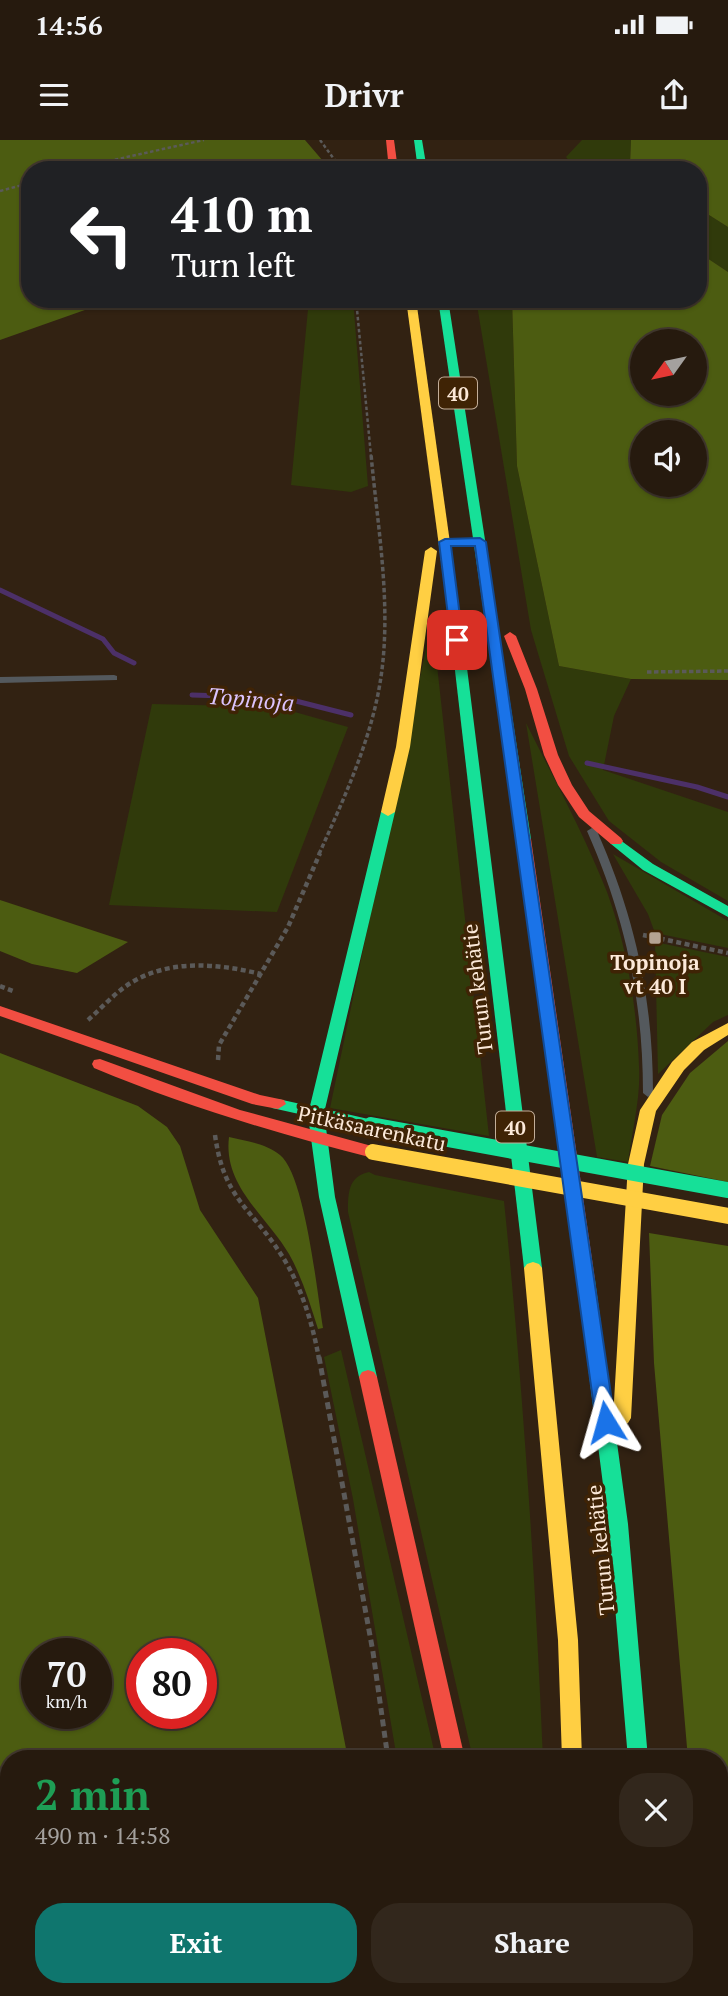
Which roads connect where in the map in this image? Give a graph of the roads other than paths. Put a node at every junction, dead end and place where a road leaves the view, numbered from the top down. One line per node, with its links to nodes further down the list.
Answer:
1 (390, 140): 3 (main road)
2 (418, 140): 4 (main road)
3 (393, 161)
4 (422, 161)
5 (412, 308): 7 (main road, Turun kehätie / 40)
6 (444, 308): 8 (main road, Turun kehätie / 40)
7 (438, 497): 17 (main road); 23 (main road, Turun kehätie / 40)
8 (487, 582): 11 (main road); 21 (main road, Turun kehätie / 40)
9 (114, 678): 10 (lane)
10 (0, 680)
11 (584, 814): 12 (main road); 16 (lane)
12 (728, 912)
13 (0, 1012): 14 (main road, Pitkäsaarenkatu)
14 (27, 1023): 17 (main road, Pitkäsaarenkatu); 18 (main road, Pitkäsaarenkatu)
15 (728, 1028): 16 (main road)
16 (648, 1110): 21 (main road)
17 (316, 1114): 18 (main road); 19 (main road, Pitkäsaarenkatu, bridge)
18 (319, 1140): 20 (main road, Pitkäsaarenkatu, bridge); 22 (main road)
19 (728, 1190)
20 (728, 1216)
21 (617, 1504): 24 (main road, Turun kehätie / 40)
22 (453, 1750)
23 (572, 1750)
24 (637, 1750)

